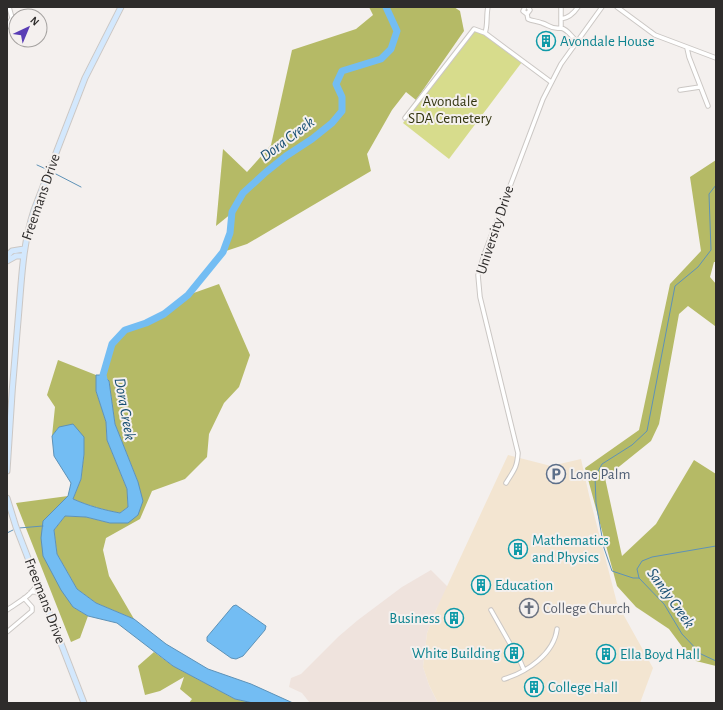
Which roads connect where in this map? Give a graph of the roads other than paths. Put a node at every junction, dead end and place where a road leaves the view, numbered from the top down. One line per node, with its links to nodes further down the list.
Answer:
1 (8, 7): 10 (street)
2 (121, 7): 21 (main road, Freemans Drive)
3 (488, 7): 12 (street)
4 (527, 7): 11 (street)
5 (561, 7): 9 (street)
6 (578, 7): 9 (street)
7 (602, 7): 13 (street, University Drive)
8 (617, 7): 14 (street)
9 (561, 19): 11 (street)
10 (7, 27)
11 (561, 28): 13 (street)
12 (485, 33): 16 (street); 20 (street)
13 (577, 41): 16 (street, University Drive)
14 (687, 48): 15 (street); 17 (street)
15 (716, 58)
16 (551, 82): 26 (street, University Drive)
17 (700, 87): 18 (street); 19 (street)
18 (680, 90)
19 (708, 106)
20 (405, 118)
21 (24, 249): 22 (main road); 23 (main road, Freemans Drive)
22 (7, 256)
23 (23, 256): 24 (main road); 25 (main road, Freemans Drive)
24 (7, 261)
25 (7, 471)
26 (506, 483)
27 (7, 498): 28 (main road, Freemans Drive)
28 (38, 582): 29 (street); 30 (main road, Freemans Drive)
29 (31, 592): 30 (street); 31 (street)
30 (43, 597): 40 (main road, Freemans Drive)
31 (24, 598): 32 (street); 35 (street)
32 (7, 610)
33 (491, 610): 36 (street)
34 (557, 629): 38 (street)
35 (7, 632)
36 (513, 649)
37 (518, 656): 38 (street)
38 (524, 670): 39 (street)
39 (504, 679)
40 (84, 703)

